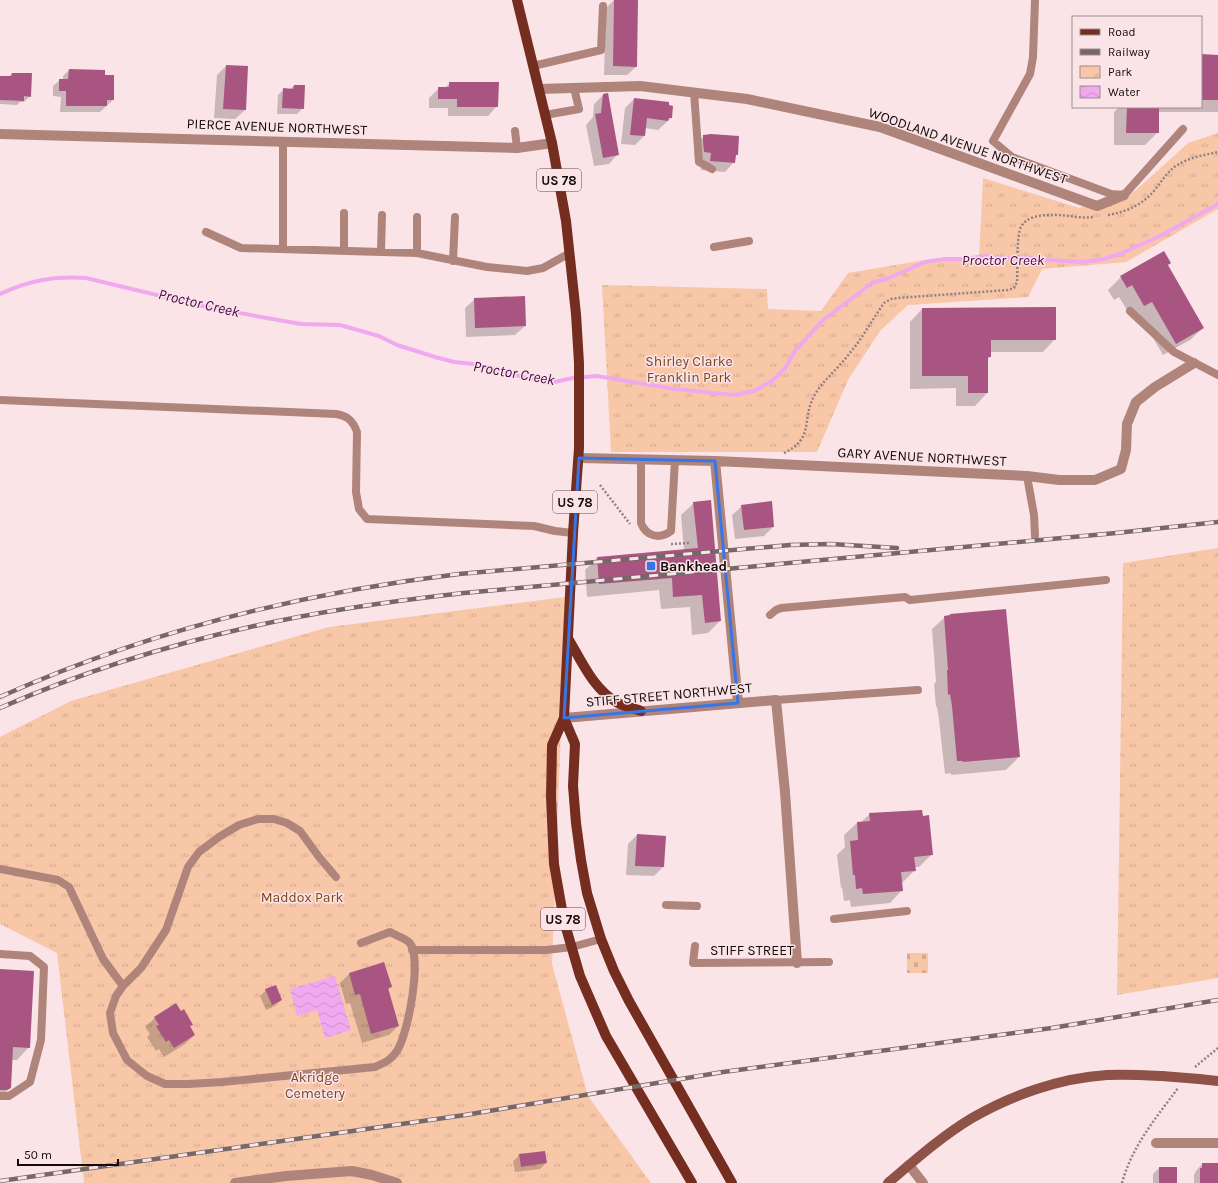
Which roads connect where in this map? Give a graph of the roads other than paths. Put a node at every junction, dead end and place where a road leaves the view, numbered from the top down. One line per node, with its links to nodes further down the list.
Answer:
1 (517, 0): 4 (main road, US 78)
2 (1035, 0): 16 (lane)
3 (603, 6): 4 (lane)
4 (534, 66): 6 (main road, US 78)
5 (574, 88): 6 (street, WOODLAND AVENUE NORTHWEST); 7 (street, WOODLAND AVENUE NORTHWEST); 8 (lane)
6 (539, 89): 8 (main road, US 78)
7 (694, 92): 15 (lane); 16 (street, WOODLAND AVENUE NORTHWEST)
8 (545, 115): 13 (main road, US 78)
9 (1183, 129): 16 (lane)
10 (515, 130): 14 (lane)
11 (0, 134): 12 (street, PIERCE AVENUE NORTHWEST)
12 (282, 142): 14 (street, PIERCE AVENUE NORTHWEST); 24 (lane)
13 (552, 143): 14 (street, PIERCE AVENUE NORTHWEST); 28 (main road, US 78)
14 (517, 148)
15 (712, 168)
16 (1124, 195)
17 (344, 213): 25 (lane)
18 (382, 214): 26 (lane)
19 (417, 217): 27 (lane)
20 (455, 218): 29 (lane)
21 (206, 232): 24 (lane)
22 (749, 241): 23 (lane)
23 (714, 247)
24 (282, 249): 25 (lane)
25 (344, 251): 26 (lane)
26 (381, 252): 27 (lane)
27 (417, 254): 29 (lane)
28 (568, 254): 29 (lane); 34 (main road, US 78)
29 (453, 260)
30 (1130, 312): 31 (lane)
31 (1194, 363): 32 (lane); 38 (street, GARY AVENUE NORTHWEST)
32 (1218, 375)
33 (0, 400): 39 (lane)
34 (579, 458): 35 (street, GARY AVENUE NORTHWEST); 39 (main road, US 78)
35 (641, 459): 36 (street, GARY AVENUE NORTHWEST); 36 (lane)
36 (675, 460): 37 (street, GARY AVENUE NORTHWEST)
37 (715, 461): 38 (street, GARY AVENUE NORTHWEST); 46 (street)
38 (1027, 476): 40 (lane)
39 (573, 532): 43 (main road, US 78)
40 (1035, 536)
41 (1106, 580): 42 (lane)
42 (770, 615)
43 (569, 640): 47 (main road); 48 (main road, US 78)
44 (918, 690): 45 (lane)
45 (776, 700): 46 (street, STIFF STREET NORTHWEST); 62 (street)
46 (738, 703): 47 (street, STIFF STREET NORTHWEST)
47 (641, 711): 48 (street, STIFF STREET NORTHWEST)
48 (564, 718): 55 (main road, US 78); 58 (main road, US 78)
49 (0, 869): 63 (lane)
50 (336, 877): 63 (lane)
51 (666, 905): 52 (lane)
52 (697, 906)
53 (907, 911): 54 (lane)
54 (834, 919)
55 (601, 939): 58 (lane); 72 (main road, US 78)
56 (361, 943): 59 (lane)
57 (695, 946): 62 (lane, STIFF STREET)
58 (572, 947): 59 (lane); 71 (main road, US 78)
59 (412, 950): 63 (lane)
60 (0, 954): 65 (lane)
61 (829, 962): 62 (lane, STIFF STREET)
62 (797, 963)
63 (123, 986)
64 (1218, 1081): 68 (main road, bridge)
65 (0, 1096)
66 (1156, 1143): 67 (street)
67 (1218, 1143)
68 (909, 1165): 73 (main road); 74 (street)
69 (235, 1183): 70 (street)
70 (397, 1183)
71 (692, 1183)
72 (732, 1183)
73 (888, 1183)
74 (923, 1183)

